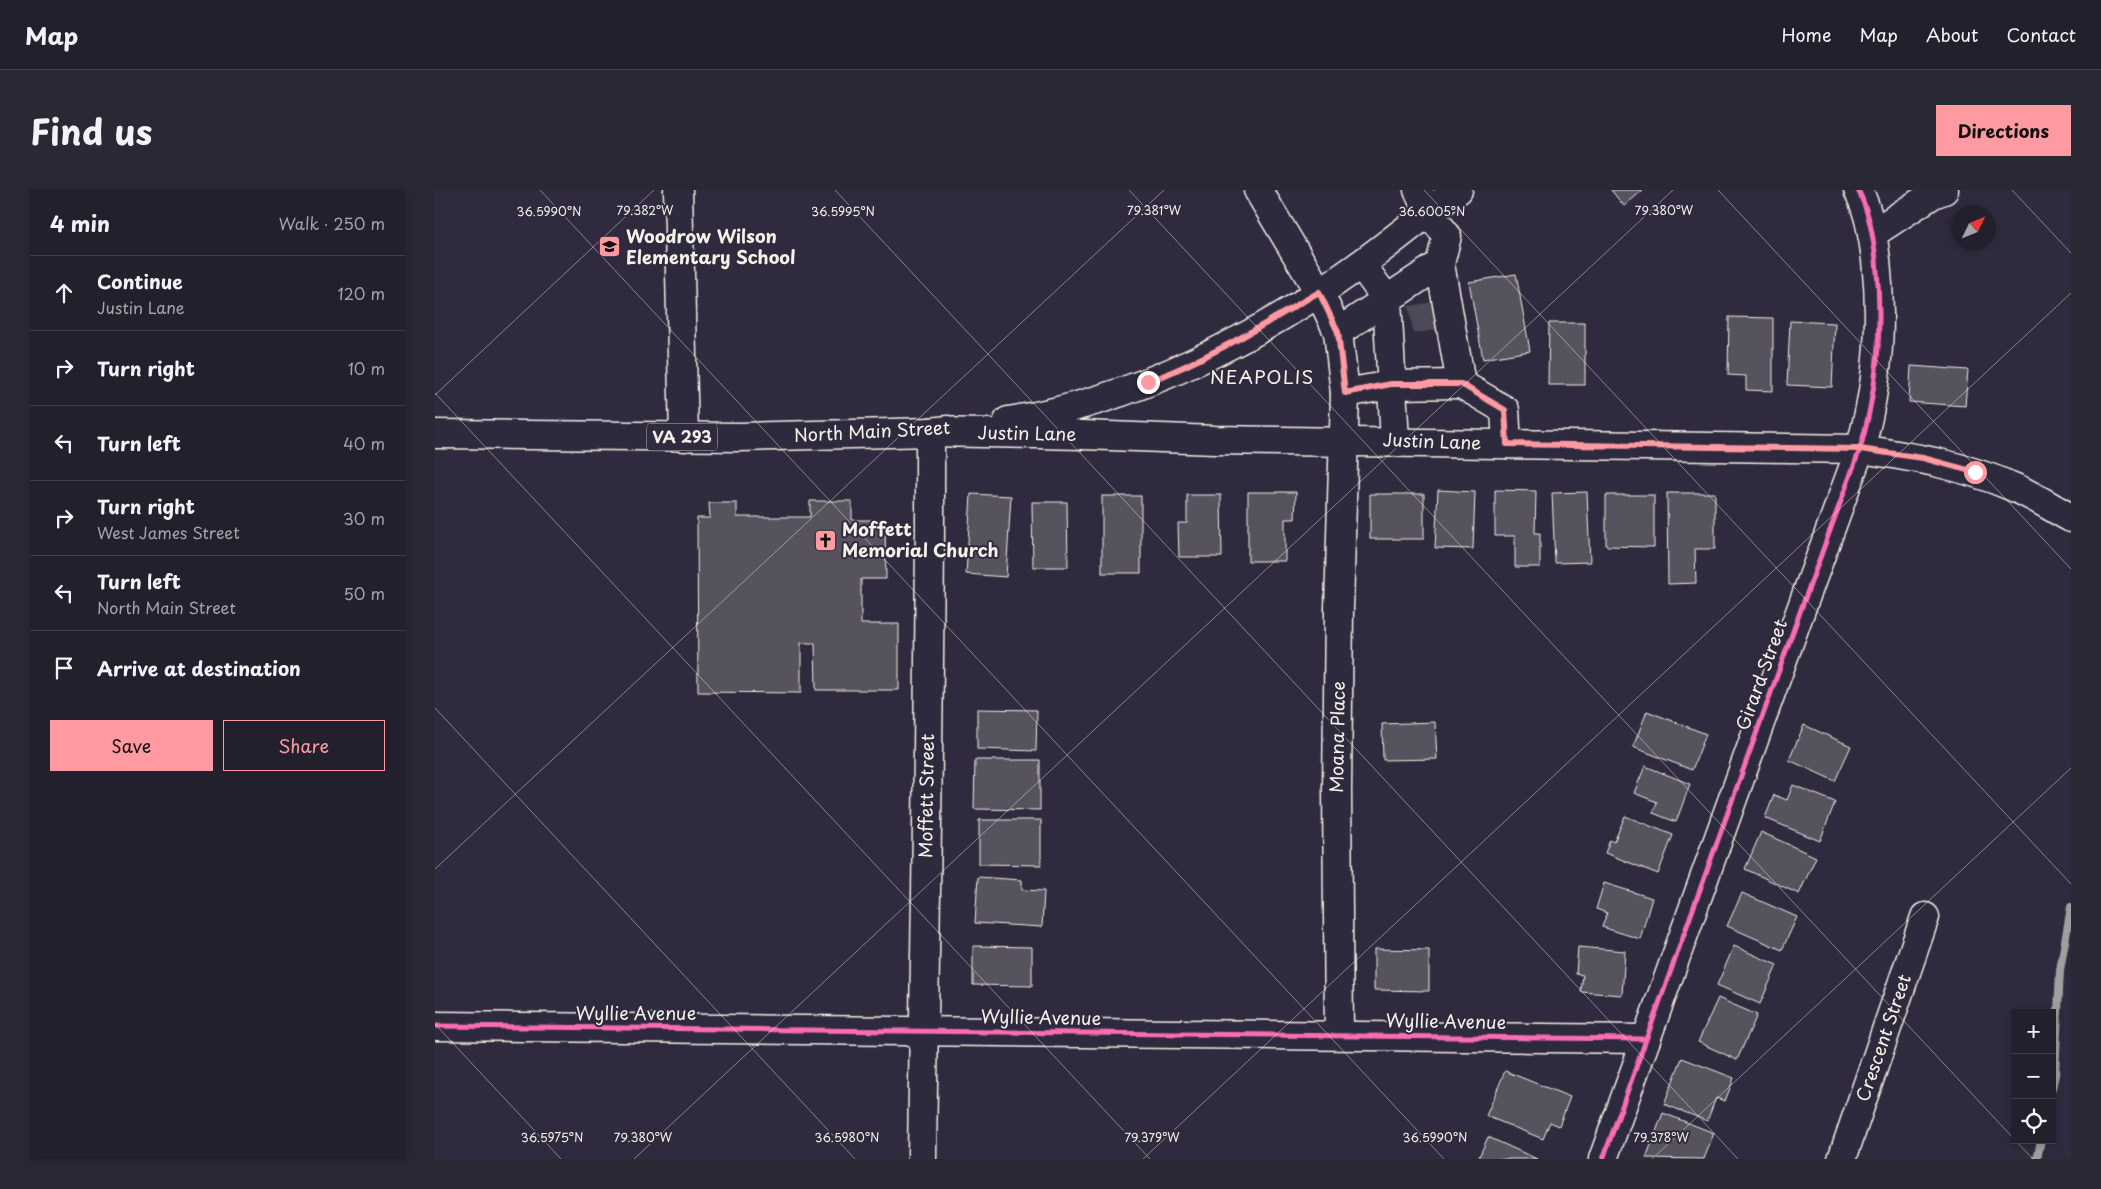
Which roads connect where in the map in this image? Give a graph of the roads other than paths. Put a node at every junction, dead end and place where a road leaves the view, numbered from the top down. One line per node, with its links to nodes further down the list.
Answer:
1 (678, 190): 18 (street)
2 (1258, 190): 10 (street, Moana Place)
3 (1458, 190): 6 (street, North Main Street / VA 293)
4 (1858, 190): 7 (street, Girard Street)
5 (1944, 190): 7 (street)
6 (1423, 201): 8 (street, North Main Street / VA 293); 9 (street)
7 (1873, 234): 22 (street, Girard Street)
8 (1361, 264): 10 (street, North Main Street / VA 293); 11 (street)
9 (1440, 264): 11 (street); 14 (street)
10 (1319, 292): 12 (street, Moana Place); 16 (street, North Main Street / VA 293)
11 (1395, 315): 12 (street); 13 (street)
12 (1338, 332): 15 (street, Moana Place)
13 (1391, 384): 14 (street); 15 (street); 20 (street)
14 (1461, 384): 21 (street)
15 (1345, 393): 19 (street, Moana Place)
16 (929, 432): 18 (street, North Main Street / VA 293); 19 (street, Justin Lane); 26 (street, Moffett Street)
17 (435, 434): 18 (street, North Main Street / VA 293)
18 (684, 437)
19 (1345, 440): 20 (street, Justin Lane); 27 (street, Moana Place)
20 (1395, 442): 21 (street, Justin Lane)
21 (1507, 444): 22 (street, Justin Lane)
22 (1860, 449): 23 (street, Justin Lane); 28 (street, Girard Street)
23 (2071, 518)
24 (1925, 916): 31 (street, Crescent Street)
25 (435, 1026): 26 (street, Wyllie Avenue)
26 (924, 1030): 27 (street, Wyllie Avenue); 29 (street, Moffett Street)
27 (1339, 1034): 28 (street, Wyllie Avenue)
28 (1646, 1039): 30 (street, Girard Street)
29 (923, 1159)
30 (1603, 1159)
31 (1842, 1159)

